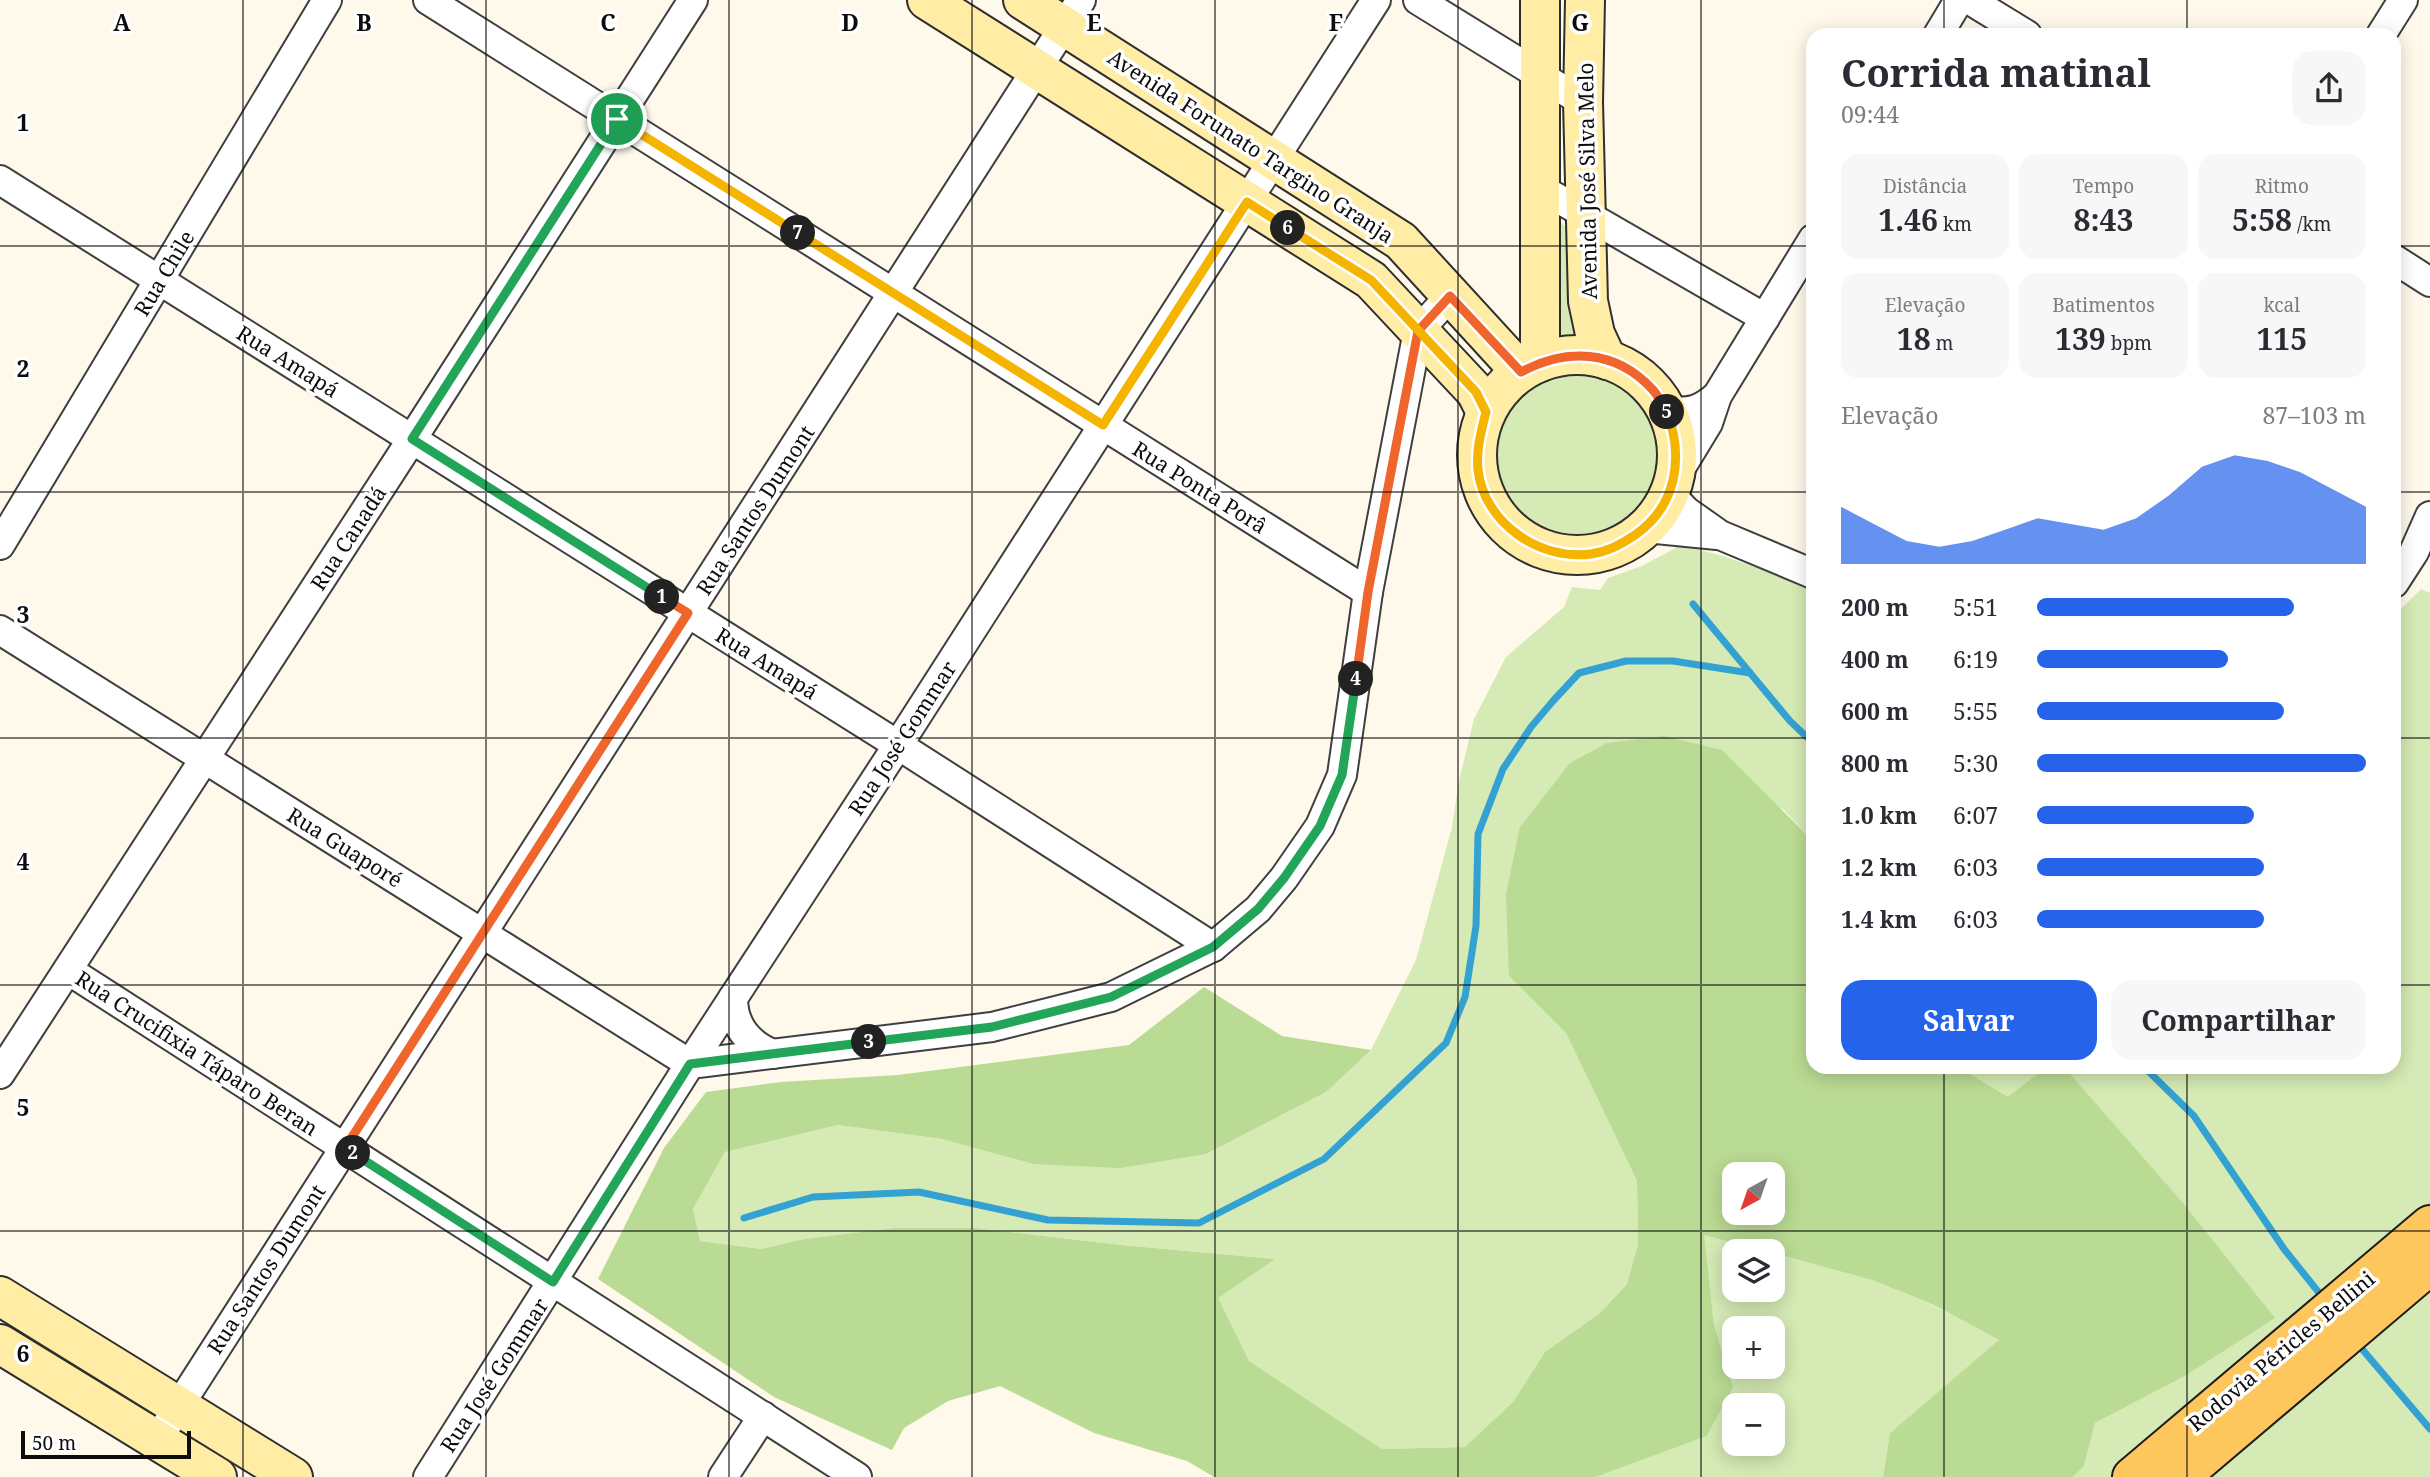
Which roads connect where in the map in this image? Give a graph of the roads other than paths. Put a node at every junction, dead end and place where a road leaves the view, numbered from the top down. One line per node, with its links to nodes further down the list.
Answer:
1 (327, 0): 28 (street, Rua Chile)
2 (428, 0): 20 (street, Rua Ponta Porâ)
3 (693, 0): 20 (street, Rua Canadá)
4 (928, 0): 17 (street)
5 (1023, 0): 13 (street, Avenida Forunato Targino Granja)
6 (1376, 0): 21 (street, Rua José Gommar)
7 (1418, 0): 18 (street)
8 (1540, 0): 18 (street)
9 (1585, 0): 19 (street, Avenida José Silva Melo)
10 (1959, 0): 14 (street)
11 (1970, 0): 15 (street)
12 (2403, 0): 16 (street)
13 (1073, 13): 17 (street, Rua Santos Dumont); 21 (street, Avenida Forunato Targino Granja)
14 (1942, 28)
15 (2016, 28)
16 (2385, 28)
17 (1037, 69): 24 (street); 30 (street, Rua Santos Dumont)
18 (1540, 75): 19 (street); 23 (street)
19 (1583, 102): 25 (street, Avenida José Silva Melo)
20 (617, 119): 30 (street, Rua Ponta Porâ); 40 (street, Rua Canadá)
21 (1273, 160): 24 (street, Rua José Gommar); 31 (street, Avenida Forunato Targino Granja)
22 (0, 180): 28 (street, Rua Amapá)
23 (1540, 188): 25 (street); 35 (street)
24 (1247, 202): 33 (street); 39 (street, Rua José Gommar)
25 (1585, 214): 32 (street); 34 (street, Avenida José Silva Melo)
26 (1806, 251): 32 (street)
27 (2401, 263): 29 (street)
28 (159, 280): 40 (street, Rua Amapá); 45 (street, Rua Chile)
29 (2430, 282)
30 (893, 293): 39 (street, Rua Ponta Porâ); 50 (street, Rua Santos Dumont)
31 (1450, 296): 33 (street); 35 (street, Avenida Forunato Targino Granja)
32 (1765, 318): 36 (street)
33 (1418, 331): 37 (street); 49 (street)
34 (1607, 360): 35 (street); 38 (street)
35 (1530, 367): 37 (street)
36 (1717, 396): 38 (street); 41 (street)
37 (1486, 412): 43 (street)
38 (1667, 412): 41 (street)
39 (1103, 425): 49 (street, Rua Ponta Porâ); 52 (street, Rua José Gommar)
40 (412, 439): 50 (street, Rua Amapá); 53 (street, Rua Canadá)
41 (1672, 486): 43 (street); 44 (street)
42 (2430, 516): 46 (street)
43 (1646, 528): 44 (street)
44 (1720, 535): 47 (street)
45 (0, 545)
46 (2413, 551): 48 (street)
47 (1806, 571)
48 (2401, 571)
49 (1368, 592): 55 (street)
50 (688, 613): 52 (street, Rua Amapá); 54 (street, Rua Santos Dumont)
51 (0, 630): 53 (street, Rua Guaporé)
52 (898, 746): 55 (street, Rua Amapá); 57 (street, Rua José Gommar)
53 (205, 759): 54 (street, Rua Guaporé); 56 (street, Rua Canadá)
54 (482, 934): 59 (street, Rua Guaporé); 61 (street, Rua Santos Dumont)
55 (1213, 947): 58 (street)
56 (68, 970): 60 (street, Rua Canadá); 61 (street, Rua Crucifixia Táparo Beran)
57 (733, 998): 58 (street); 59 (street, Rua José Gommar)
58 (773, 1054): 59 (street)
59 (690, 1064): 64 (street, Rua José Gommar)
60 (0, 1074)
61 (345, 1148): 64 (street, Rua Crucifixia Táparo Beran); 69 (street, Rua Santos Dumont)
62 (2430, 1225): 65 (main road, Rodovia Péricles Bellini)
63 (2430, 1265): 65 (main road, Rodovia Péricles Bellini)
64 (553, 1282): 70 (street, Rua Crucifixia Táparo Beran); 74 (street, Rua José Gommar)
65 (2382, 1285): 68 (main road, Rodovia Péricles Bellini)
66 (0, 1296): 69 (street)
67 (0, 1344): 71 (street)
68 (2284, 1368): 77 (main road, Rodovia Péricles Bellini); 78 (main road, Rodovia Péricles Bellini)
69 (178, 1407): 71 (street, Rua Santos Dumont); 73 (street)
70 (763, 1416): 75 (street); 76 (street, Rua Crucifixia Táparo Beran)
71 (157, 1440): 72 (street)
72 (217, 1477)
73 (293, 1477)
74 (428, 1477)
75 (723, 1477)
76 (857, 1477)
77 (2132, 1477)
78 (2180, 1477)

